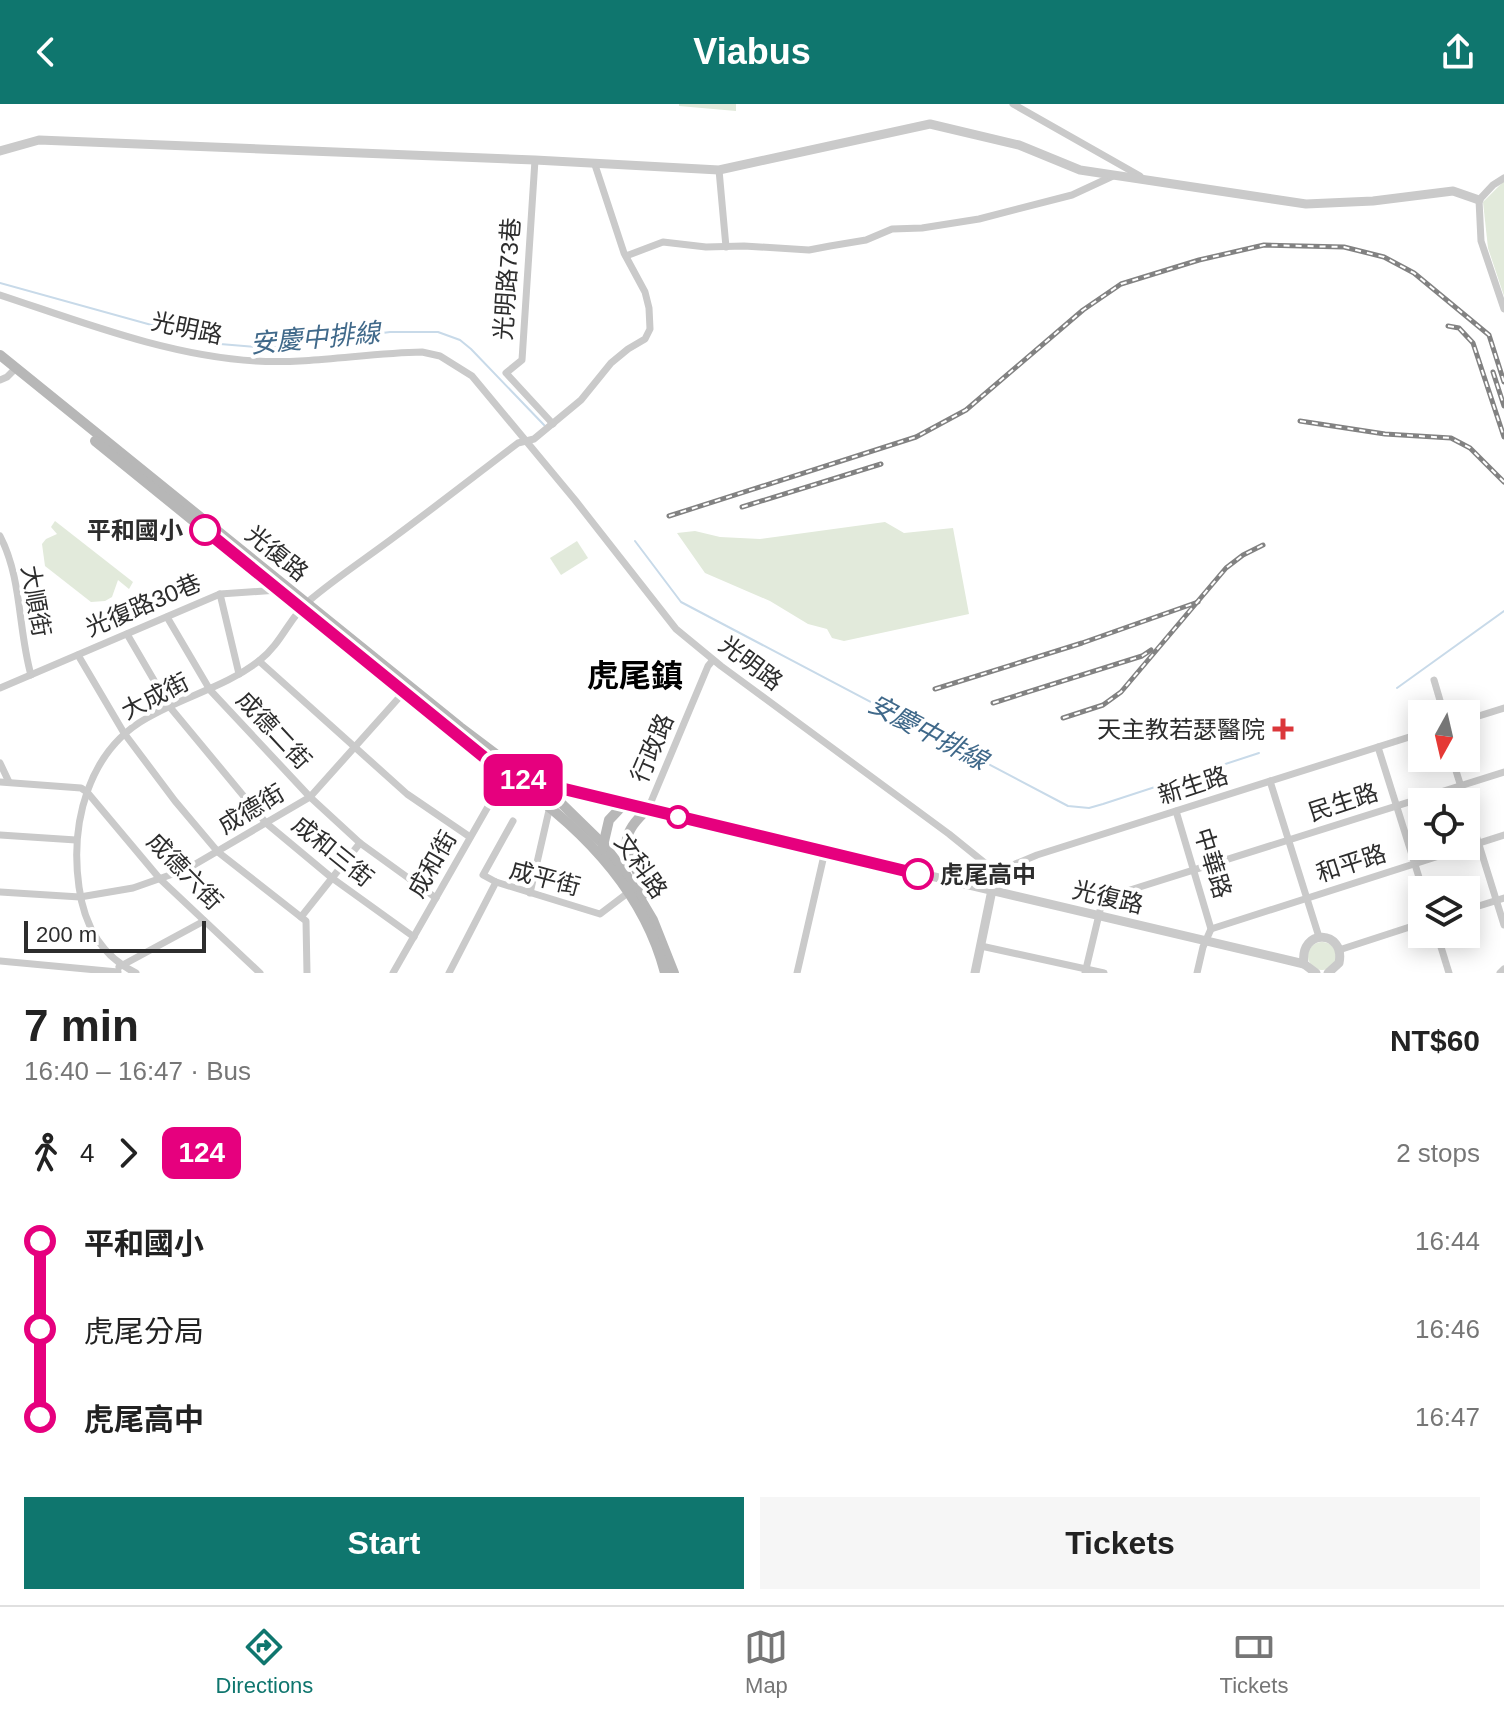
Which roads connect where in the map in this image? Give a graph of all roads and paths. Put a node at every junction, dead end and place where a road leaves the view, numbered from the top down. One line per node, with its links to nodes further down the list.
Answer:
1 (1013, 104): 8 (street)
2 (0, 151): 3 (street)
3 (535, 160): 4 (street); 18 (street, 光明路73巷)
4 (595, 165): 5 (street); 11 (street)
5 (719, 170): 6 (street); 10 (street)
6 (1113, 176): 8 (street); 10 (street)
7 (1504, 178): 9 (street)
8 (1149, 181): 9 (street)
9 (1479, 200): 13 (street)
10 (726, 247): 11 (street)
11 (626, 256): 18 (street)
12 (0, 295): 19 (street, 光明路)
13 (1504, 309)
14 (0, 355): 16 (main road, 光復路)
15 (0, 364): 16 (main road, 光復路)
16 (14, 370): 17 (street); 21 (main road, 光復路); 23 (main road, 光復路)
17 (0, 380)
18 (553, 424): 19 (street)
19 (526, 442): 23 (street); 27 (street, 光明路)
20 (0, 536): 30 (street, 大順街)
21 (279, 590): 22 (street, 光復路30巷); 23 (main road, 光復路)
22 (220, 594): 24 (street, 光復路30巷); 29 (street)
23 (304, 605): 28 (street, 大成街); 34 (main road, 光復路); 49 (main road, 光復路)
24 (167, 617): 25 (street, 光復路30巷); 33 (street, 成德二街)
25 (127, 634): 26 (street, 光復路30巷); 36 (street, 成和三街)
26 (78, 655): 30 (street, 光復路30巷); 39 (street)
27 (713, 660): 57 (street, 行政路); 75 (street, 光明路)
28 (259, 661): 29 (street, 大成街); 42 (street)
29 (239, 674): 33 (street, 大成街)
30 (31, 675): 32 (street, 光復路30巷)
31 (1434, 680): 35 (street)
32 (0, 688)
33 (210, 690): 36 (street, 大成街); 53 (street, 成德二街)
34 (404, 692): 42 (street, 成德街); 46 (main road, 光復路)
35 (1440, 700)
36 (169, 706): 39 (street, 大成街); 60 (street, 成和三街)
37 (1504, 708): 38 (street)
38 (1480, 716)
39 (124, 733): 52 (street, 大成街); 71 (street)
40 (1408, 737): 41 (street, 新生路)
41 (1378, 747): 47 (street, 新生路); 56 (street)
42 (355, 749): 53 (street, 成德街); 63 (street)
43 (0, 763): 48 (street)
44 (1457, 772): 50 (street)
45 (1504, 772): 50 (street, 民生路)
46 (506, 775): 49 (street, 光復路); 54 (main road, 文科路); 63 (street, 成和街)
47 (1270, 781): 58 (street, 新生路); 65 (street)
48 (4, 782): 52 (street)
49 (530, 782): 54 (main road, 文科路)
50 (1461, 785): 51 (street); 56 (street, 民生路)
51 (1462, 788)
52 (87, 792): 64 (street, 大成街); 78 (street, 成德六街)
53 (310, 797): 60 (street, 成德街); 66 (street, 成德二街)
54 (552, 797): 55 (street, 光復路); 69 (main road, 文科路); 83 (street)
55 (625, 803): 57 (street, 光復路); 69 (main road)
56 (1397, 805): 65 (street, 民生路); 73 (street)
57 (648, 809): 70 (street, 光復路); 86 (main road)
58 (1176, 811): 74 (street, 中華路); 75 (street, 新生路)
59 (513, 821): 79 (street)
60 (266, 823): 71 (street, 成德街); 77 (street, 成和三街)
61 (0, 835): 64 (street)
62 (1504, 835): 67 (street, 和平路)
63 (470, 837): 85 (street, 成和街)
64 (76, 840): 84 (street, 大成街)
65 (1288, 840): 74 (street, 民生路); 87 (street)
66 (360, 843): 77 (street); 85 (street, 成德二街)
67 (1480, 843)
68 (1480, 846): 88 (street)
69 (602, 850): 82 (main road, 文科路); 86 (main road, 文科路)
70 (825, 851): 80 (street, 光復路); 114 (street)
71 (218, 852): 78 (street, 成德街); 91 (street)
72 (1427, 860): 73 (street, 和平路)
73 (1415, 864): 76 (street); 87 (street, 和平路)
74 (1194, 869): 90 (street, 民生路); 95 (street, 中華路)
75 (996, 872): 80 (street)
76 (1419, 876)
77 (332, 878): 91 (street); 96 (street, 成和三街)
78 (160, 879): 84 (street, 成德街); 92 (street, 成德六街)
79 (496, 882): 83 (street, 成平街); 111 (street, 成平街)
80 (992, 890): 90 (street, 光復路); 99 (street)
81 (0, 892): 84 (street, 成德街)
82 (629, 892): 83 (street, 成平街); 112 (main road, 文科路)
83 (530, 893)
84 (80, 897): 104 (street, 大成街)
85 (436, 898): 96 (street, 成和街)
86 (642, 898): 113 (main road, 文科路)
87 (1307, 899): 95 (street, 和平路); 97 (street)
88 (1500, 899): 89 (street); 93 (street)
89 (1480, 905)
90 (1098, 916): 98 (street, 光復路); 105 (street)
91 (301, 917): 109 (street)
92 (204, 921): 104 (street); 108 (street, 成德六街)
93 (1504, 925)
94 (1408, 928): 101 (street)
95 (1211, 929): 98 (street, 中華路)
96 (414, 937): 110 (street, 成和街)
97 (1319, 937): 101 (street); 103 (street)
98 (1206, 940): 103 (street, 光復路); 117 (street, 中華路)
99 (981, 946): 105 (street); 115 (street)
100 (1441, 948): 119 (street)
101 (1339, 950): 106 (street)
102 (0, 961): 104 (street)
103 (1304, 964): 118 (street, 光復路)
104 (119, 970): 107 (street, 大成街)
105 (1085, 971): 116 (street)
106 (1335, 971)
107 (136, 973)
108 (260, 973)
109 (307, 973)
110 (393, 973)
111 (449, 973)
112 (665, 973)
113 (674, 973)
114 (797, 973)
115 (975, 973)
116 (1104, 973)
117 (1197, 973)
118 (1316, 973)
119 (1449, 973)

